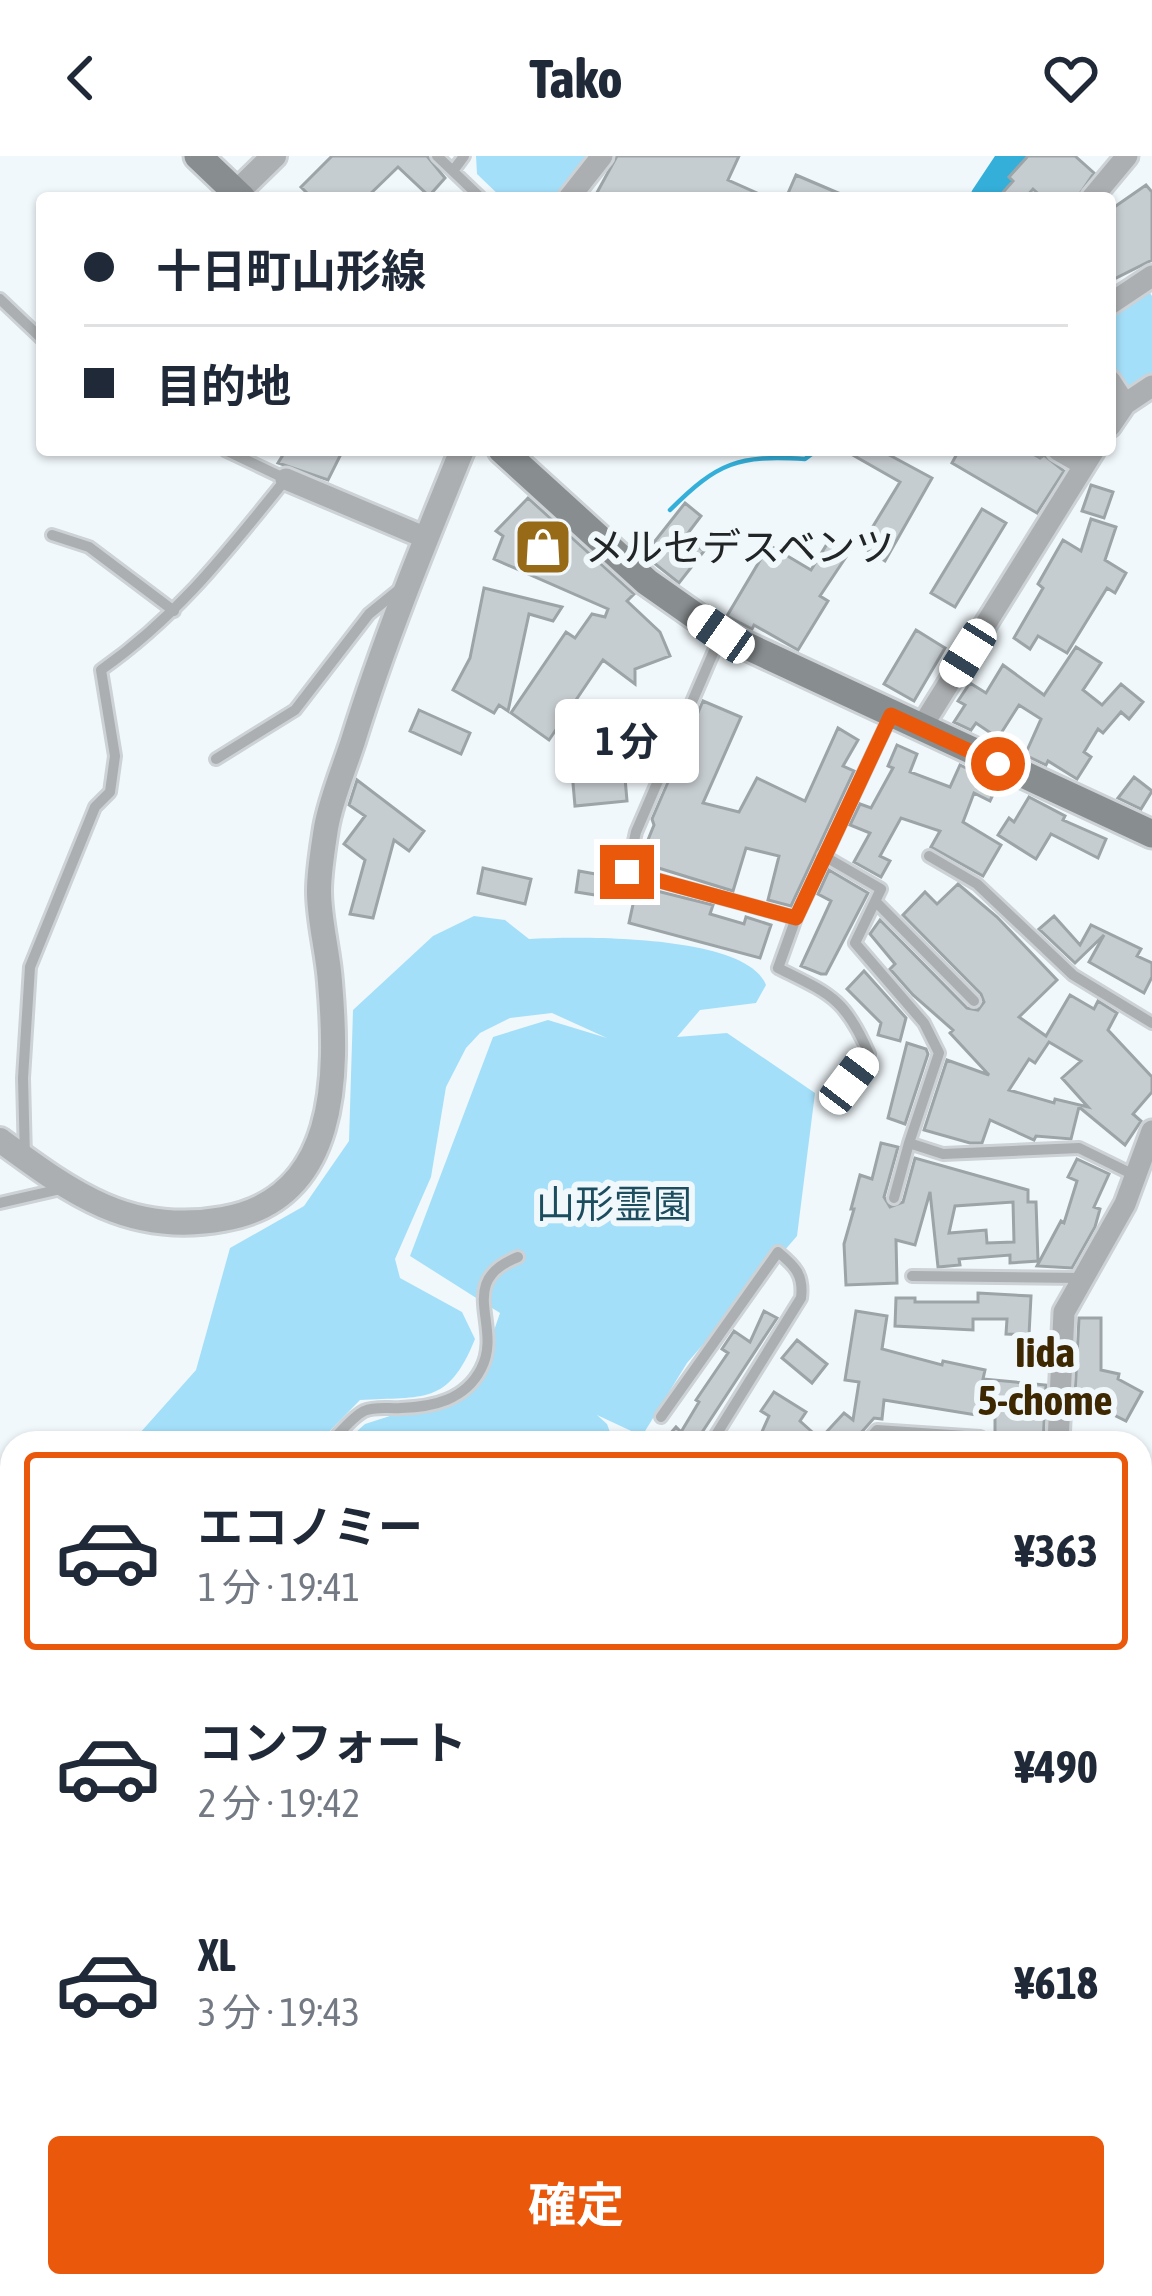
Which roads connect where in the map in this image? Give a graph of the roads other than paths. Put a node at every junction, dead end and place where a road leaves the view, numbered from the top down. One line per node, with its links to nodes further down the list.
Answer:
1 (198, 156): 8 (main road)
2 (274, 156): 9 (street)
3 (437, 156): 7 (lane)
4 (464, 156): 7 (lane)
5 (602, 156): 11 (street)
6 (1127, 156): 12 (street)
7 (453, 171): 10 (lane)
8 (237, 192)
9 (243, 192)
10 (476, 192)
11 (574, 192)
12 (1097, 192)
13 (1152, 276): 15 (street)
14 (0, 299): 16 (lane)
15 (1116, 300)
16 (36, 333)
17 (1152, 386): 19 (street)
18 (1116, 390): 19 (street)
19 (1125, 404): 20 (street)
20 (1116, 417)
21 (238, 456): 25 (lane)
22 (460, 456): 27 (street)
23 (509, 456): 30 (main road)
24 (1089, 457): 32 (street)
25 (286, 479): 27 (street); 29 (lane)
26 (52, 535): 29 (lane)
27 (426, 538): 28 (street)
28 (408, 582): 33 (lane); 47 (street)
29 (174, 611): 45 (lane)
30 (721, 634): 31 (main road); 38 (lane)
31 (891, 715): 32 (main road); 35 (lane)
32 (921, 728): 34 (main road)
33 (216, 759)
34 (1152, 834)
35 (824, 856): 37 (lane); 38 (lane)
36 (928, 856): 40 (lane)
37 (876, 902): 39 (lane); 44 (lane)
38 (796, 918): 41 (lane)
39 (974, 1001)
40 (1152, 1023)
41 (849, 1081)
42 (1152, 1131): 46 (street)
43 (0, 1140): 45 (street)
44 (909, 1143): 46 (lane); 48 (lane)
45 (25, 1158): 47 (street)
46 (1134, 1175): 52 (street)
47 (68, 1188): 49 (lane)
48 (894, 1198)
49 (0, 1203)
50 (518, 1257): 54 (lane)
51 (913, 1276): 52 (lane)
52 (1081, 1278): 56 (street)
53 (661, 1417): 55 (lane)
54 (342, 1431)
55 (718, 1431)
56 (1059, 1431)

